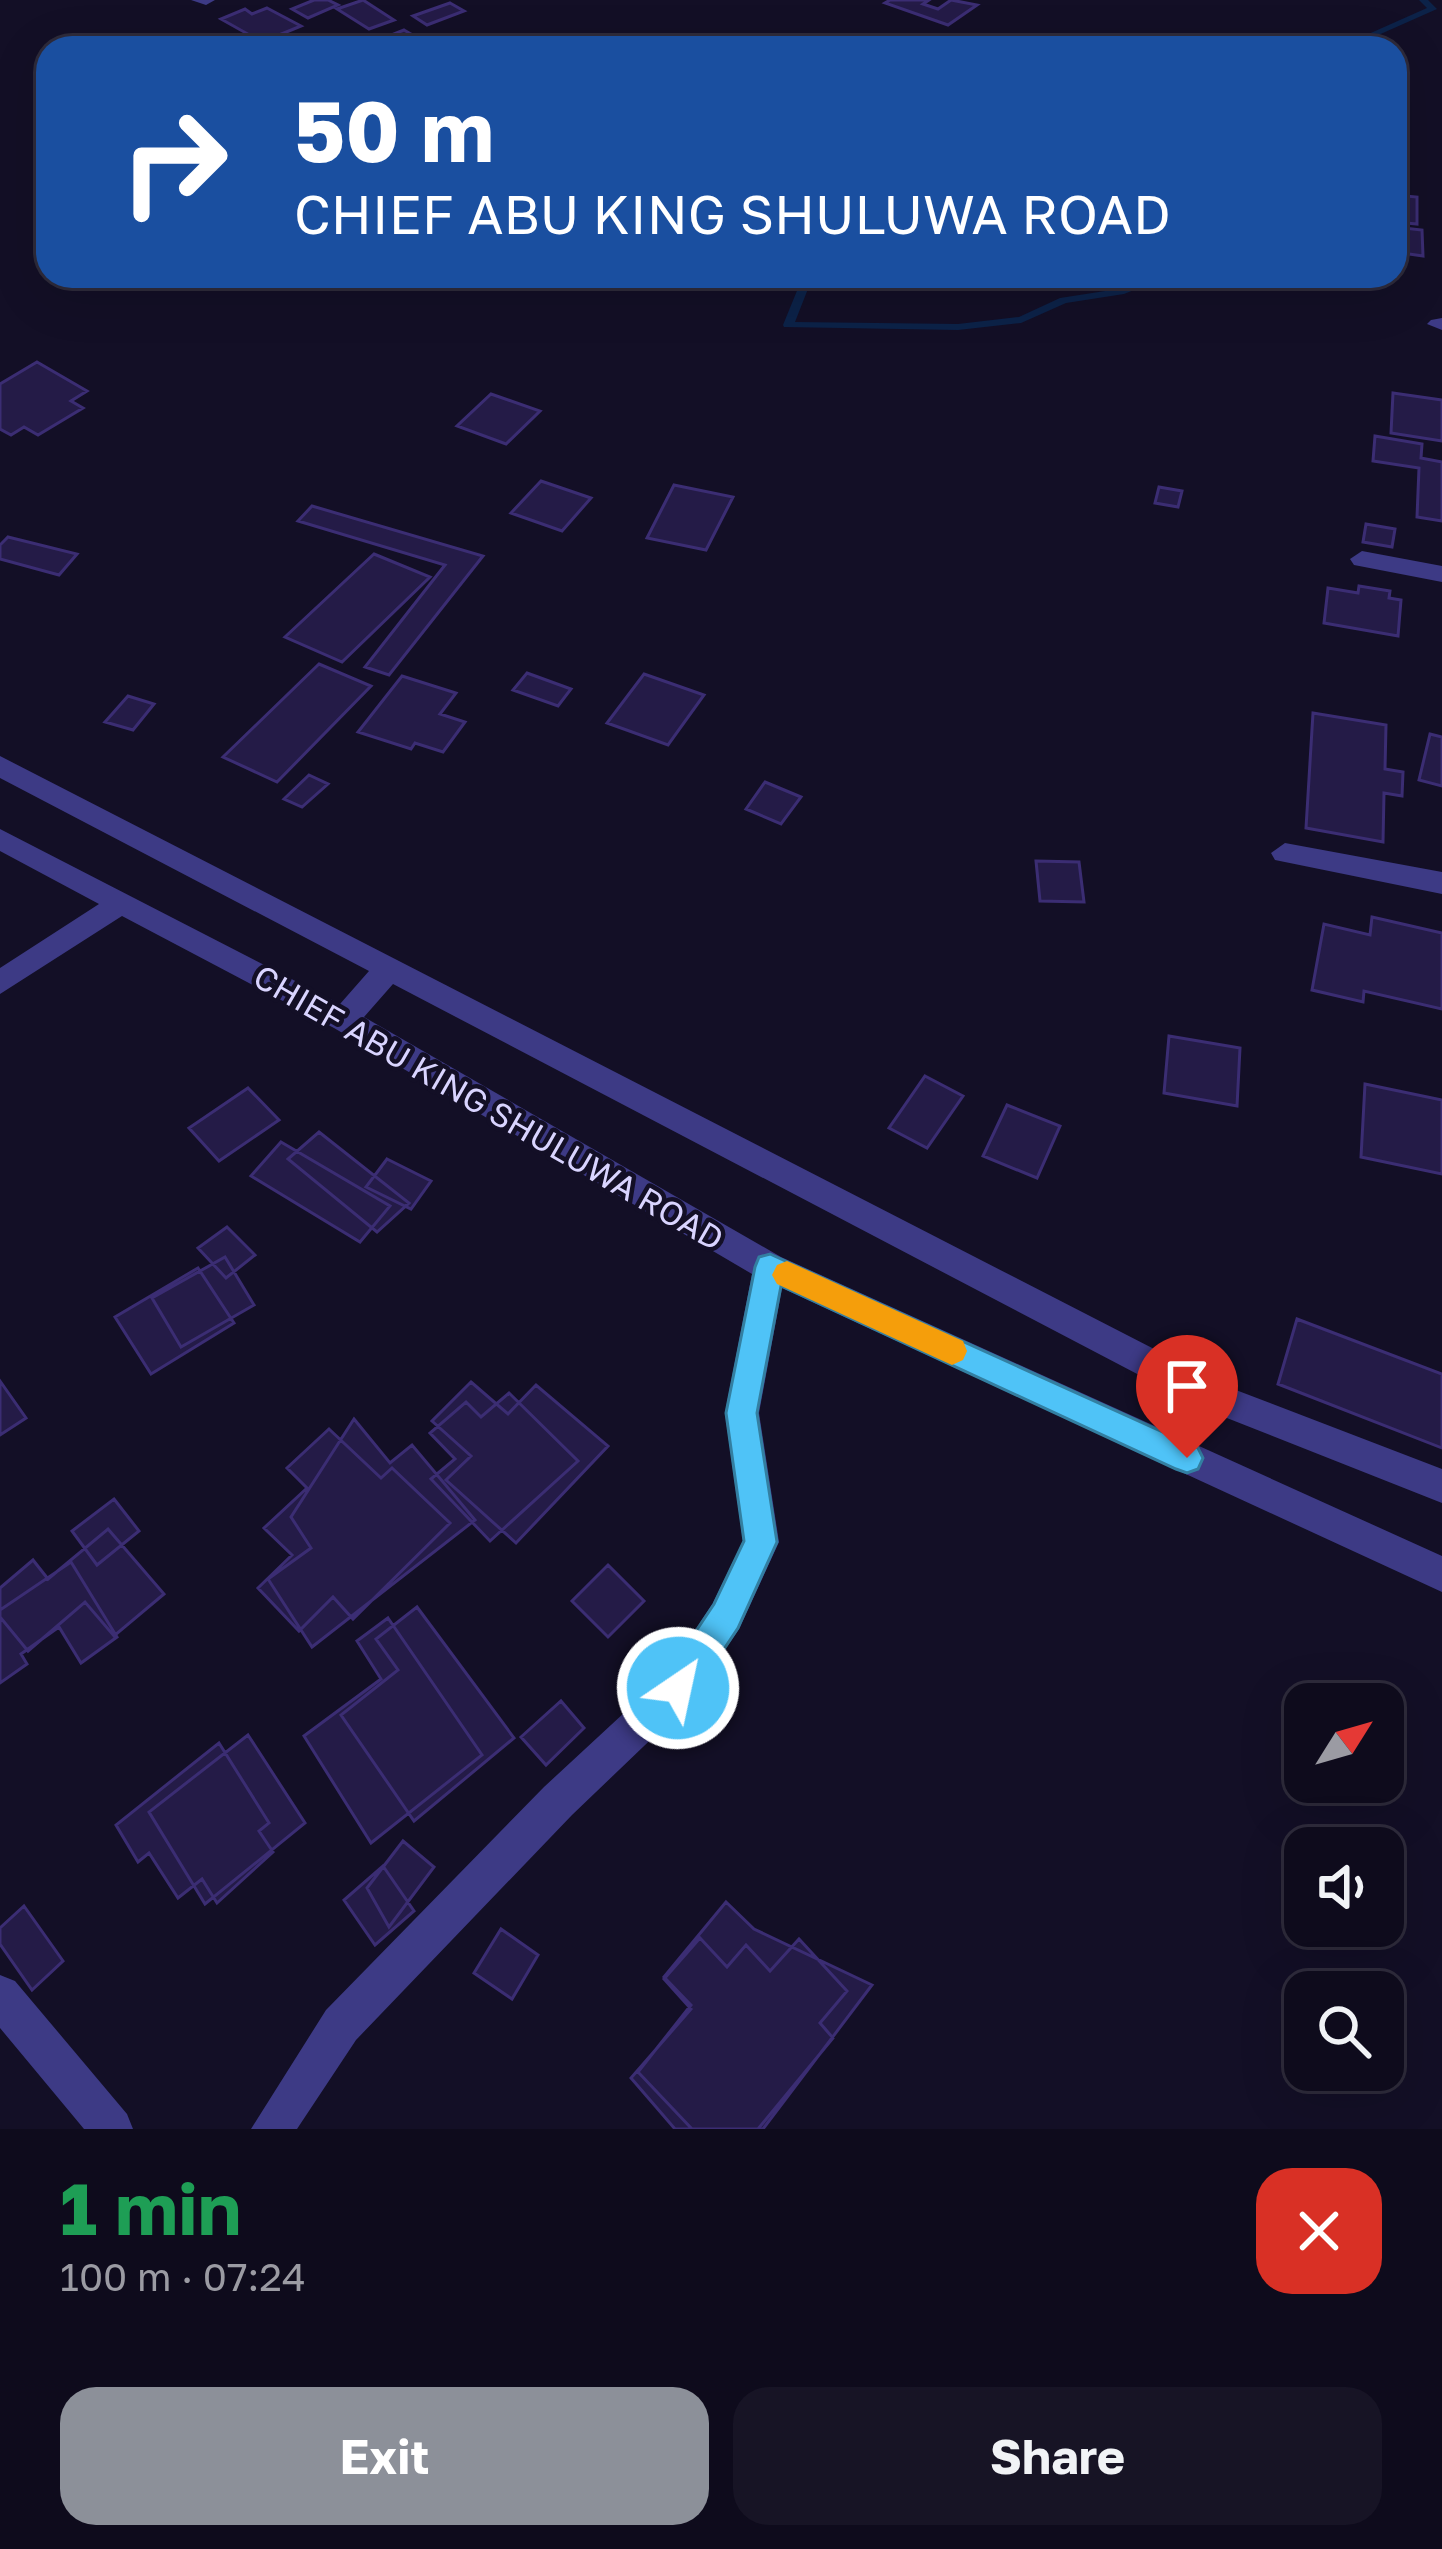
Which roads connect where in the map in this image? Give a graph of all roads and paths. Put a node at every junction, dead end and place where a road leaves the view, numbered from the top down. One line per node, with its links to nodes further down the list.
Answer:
1 (1362, 559): 2 (street)
2 (1442, 574)
3 (0, 766): 8 (street)
4 (0, 839): 7 (street, CHIEF ABU KING SHULUWA ROAD)
5 (1285, 853): 6 (street)
6 (1442, 883)
7 (121, 903): 9 (street); 10 (street, CHIEF ABU KING SHULUWA ROAD)
8 (389, 968): 10 (street); 12 (street)
9 (0, 983)
10 (344, 1020): 11 (street, CHIEF ABU KING SHULUWA ROAD)
11 (770, 1267): 13 (street, CHIEF ABU KING SHULUWA ROAD); 16 (street)
12 (1442, 1486)
13 (1442, 1574)
14 (0, 1996): 15 (street)
15 (112, 2129)
16 (272, 2129)

